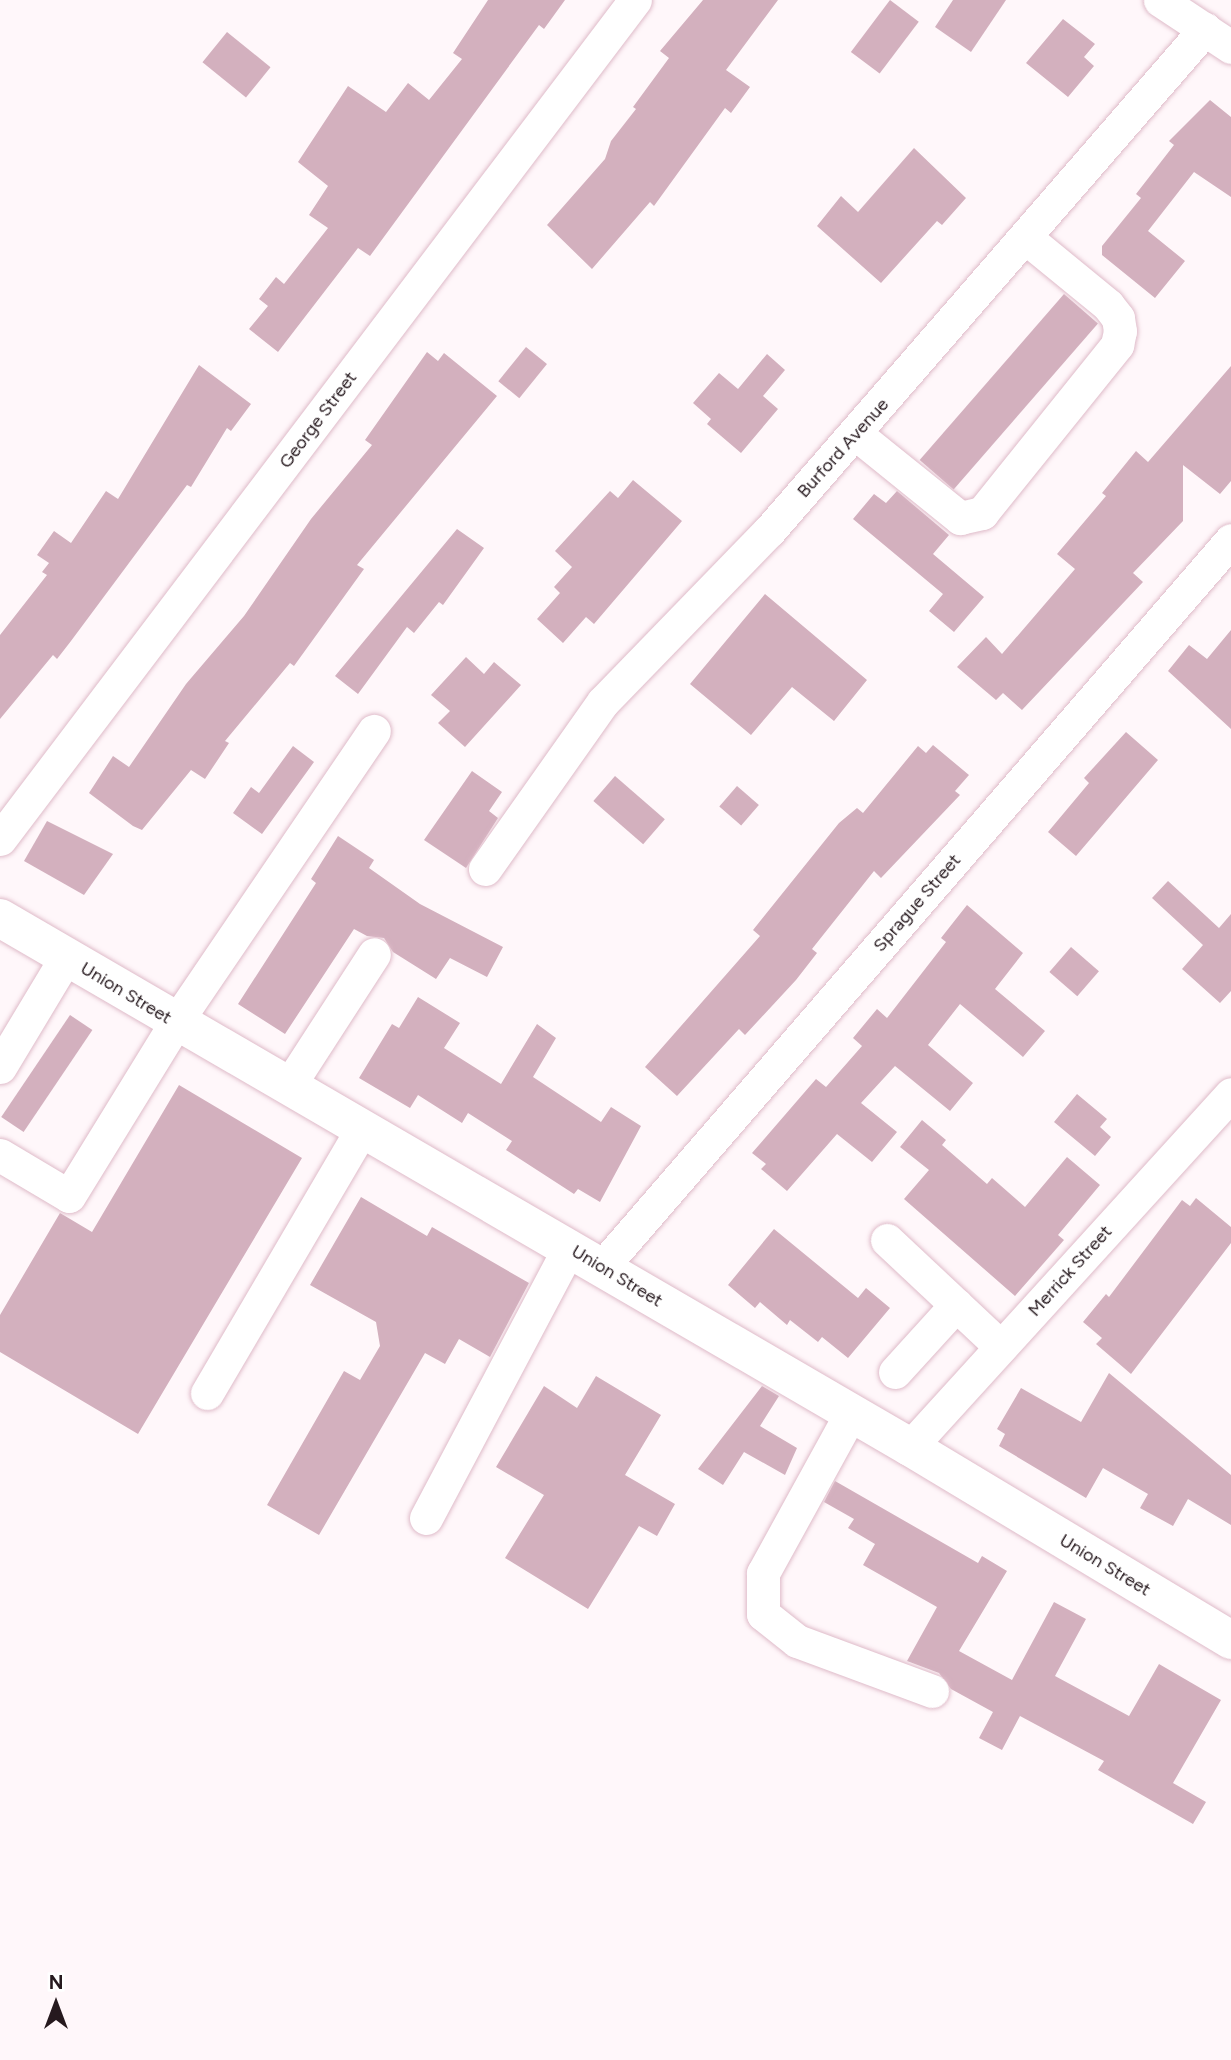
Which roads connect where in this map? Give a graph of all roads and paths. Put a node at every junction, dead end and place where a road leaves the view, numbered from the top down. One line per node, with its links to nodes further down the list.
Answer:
1 (635, 0): 8 (street, George Street)
2 (1160, 0): 3 (street)
3 (1218, 38): 4 (street, Burford Avenue)
4 (1026, 238): 5 (street, Burford Avenue); 5 (street)
5 (856, 434): 9 (street, Burford Avenue)
6 (1231, 540): 21 (street, Sprague Street)
7 (374, 731): 13 (street)
8 (0, 839)
9 (485, 869)
10 (0, 918): 12 (main road, Union Street)
11 (373, 954): 15 (street)
12 (66, 957): 13 (main road, Union Street); 14 (street)
13 (176, 1022): 15 (main road, Union Street); 18 (street)
14 (0, 1067)
15 (288, 1087): 17 (main road, Union Street)
16 (1231, 1094): 23 (street, Merrick Street)
17 (362, 1129): 20 (main road, Union Street); 25 (street)
18 (0, 1155)
19 (887, 1240): 22 (street)
20 (569, 1248): 21 (main road, Union Street); 28 (street)
21 (602, 1267): 26 (main road, Union Street)
22 (956, 1305): 23 (street); 24 (street)
23 (1001, 1347): 27 (street, Merrick Street)
24 (895, 1372)
25 (206, 1393)
26 (851, 1413): 27 (main road, Union Street); 30 (street)
27 (909, 1447): 29 (main road, Union Street)
28 (426, 1518)
29 (1231, 1640)
30 (932, 1690)

